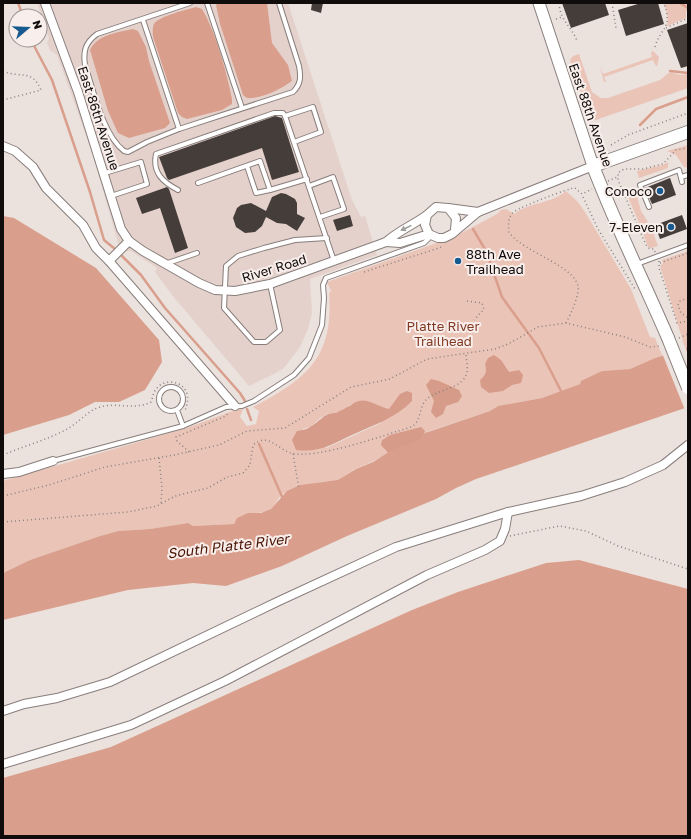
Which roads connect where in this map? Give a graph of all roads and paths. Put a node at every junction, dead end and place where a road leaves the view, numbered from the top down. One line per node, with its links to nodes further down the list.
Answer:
1 (45, 3): 31 (street, East 86th Avenue)
2 (190, 3): 13 (lane)
3 (207, 3): 20 (lane)
4 (279, 3): 20 (lane)
5 (539, 3): 30 (main road, East 88th Avenue)
6 (559, 3): 10 (path)
7 (616, 3): 9 (path)
8 (664, 3): 15 (path)
9 (612, 4): 14 (path)
10 (562, 17): 12 (path); 16 (path)
11 (688, 18): 15 (path)
12 (556, 19)
13 (143, 20): 23 (lane); 23 (lane)
14 (616, 28)
15 (665, 29): 17 (path)
16 (577, 42)
17 (655, 47)
18 (3, 71): 19 (path)
19 (3, 100)
20 (242, 108): 23 (lane)
21 (688, 113): 26 (path)
22 (285, 116): 25 (lane); 25 (lane); 38 (lane)
23 (179, 129)
24 (688, 132): 30 (main road)
25 (294, 142): 34 (lane)
26 (611, 145)
27 (3, 146): 58 (street)
28 (688, 148): 55 (path)
29 (247, 166): 36 (lane); 39 (lane); 39 (lane)
30 (593, 166): 45 (street); 61 (main road, East 88th Avenue)
31 (105, 173): 41 (street, East 86th Avenue); 41 (lane)
32 (688, 175): 33 (lane)
33 (681, 177): 35 (lane); 43 (lane)
34 (307, 180): 37 (lane); 39 (lane)
35 (682, 182)
36 (198, 183)
37 (309, 186): 47 (lane); 47 (lane)
38 (178, 190)
39 (270, 190)
40 (584, 193): 71 (path)
41 (110, 196): 52 (street, East 86th Avenue)
42 (584, 197): 64 (path)
43 (648, 207)
44 (448, 208): 45 (street); 46 (street); 48 (street)
45 (478, 212): 48 (street)
46 (427, 215): 49 (street); 51 (street, River Road, one-way to 51)
47 (320, 217): 50 (lane)
48 (455, 230): 49 (street)
49 (430, 234): 51 (street, River Road); 76 (lane)
50 (327, 238): 59 (lane); 65 (lane)
51 (386, 242): 59 (street, River Road)
52 (126, 243): 58 (street); 60 (street, River Road)
53 (688, 245): 61 (lane)
54 (445, 246): 62 (path)
55 (655, 251)
56 (197, 253): 60 (lane)
57 (688, 253): 70 (path)
58 (112, 258): 76 (street)
59 (334, 261): 63 (street, River Road)
60 (164, 264): 65 (street, River Road)
61 (637, 264): 73 (main road, East 88th Avenue)
62 (364, 272)
63 (270, 284): 65 (street, River Road); 65 (lane)
64 (635, 290)
65 (224, 291)
66 (688, 298): 68 (path)
67 (467, 301): 69 (path)
68 (688, 318)
69 (474, 320)
70 (688, 321)
71 (566, 324): 73 (path); 74 (path)
72 (688, 334): 73 (path)
73 (669, 340): 75 (main road, East 88th Avenue, bridge)
74 (466, 353): 82 (path); 83 (path)
75 (688, 388)
76 (238, 406): 80 (lane)
77 (177, 410): 77 (lane); 80 (lane)
78 (227, 411): 82 (path)
79 (186, 416): 84 (path)
80 (183, 426): 86 (lane)
81 (688, 445): 91 (street)
82 (189, 452): 85 (path)
83 (292, 453): 88 (path); 90 (path)
84 (3, 455)
85 (159, 458): 89 (path); 90 (path)
86 (53, 461): 87 (street)
87 (3, 474)
88 (299, 489)
89 (3, 496)
90 (161, 503): 92 (path)
91 (508, 512): 93 (street); 95 (street)
92 (3, 522)
93 (501, 537): 94 (path); 96 (street)
94 (688, 569)
95 (3, 711)
96 (3, 764)

